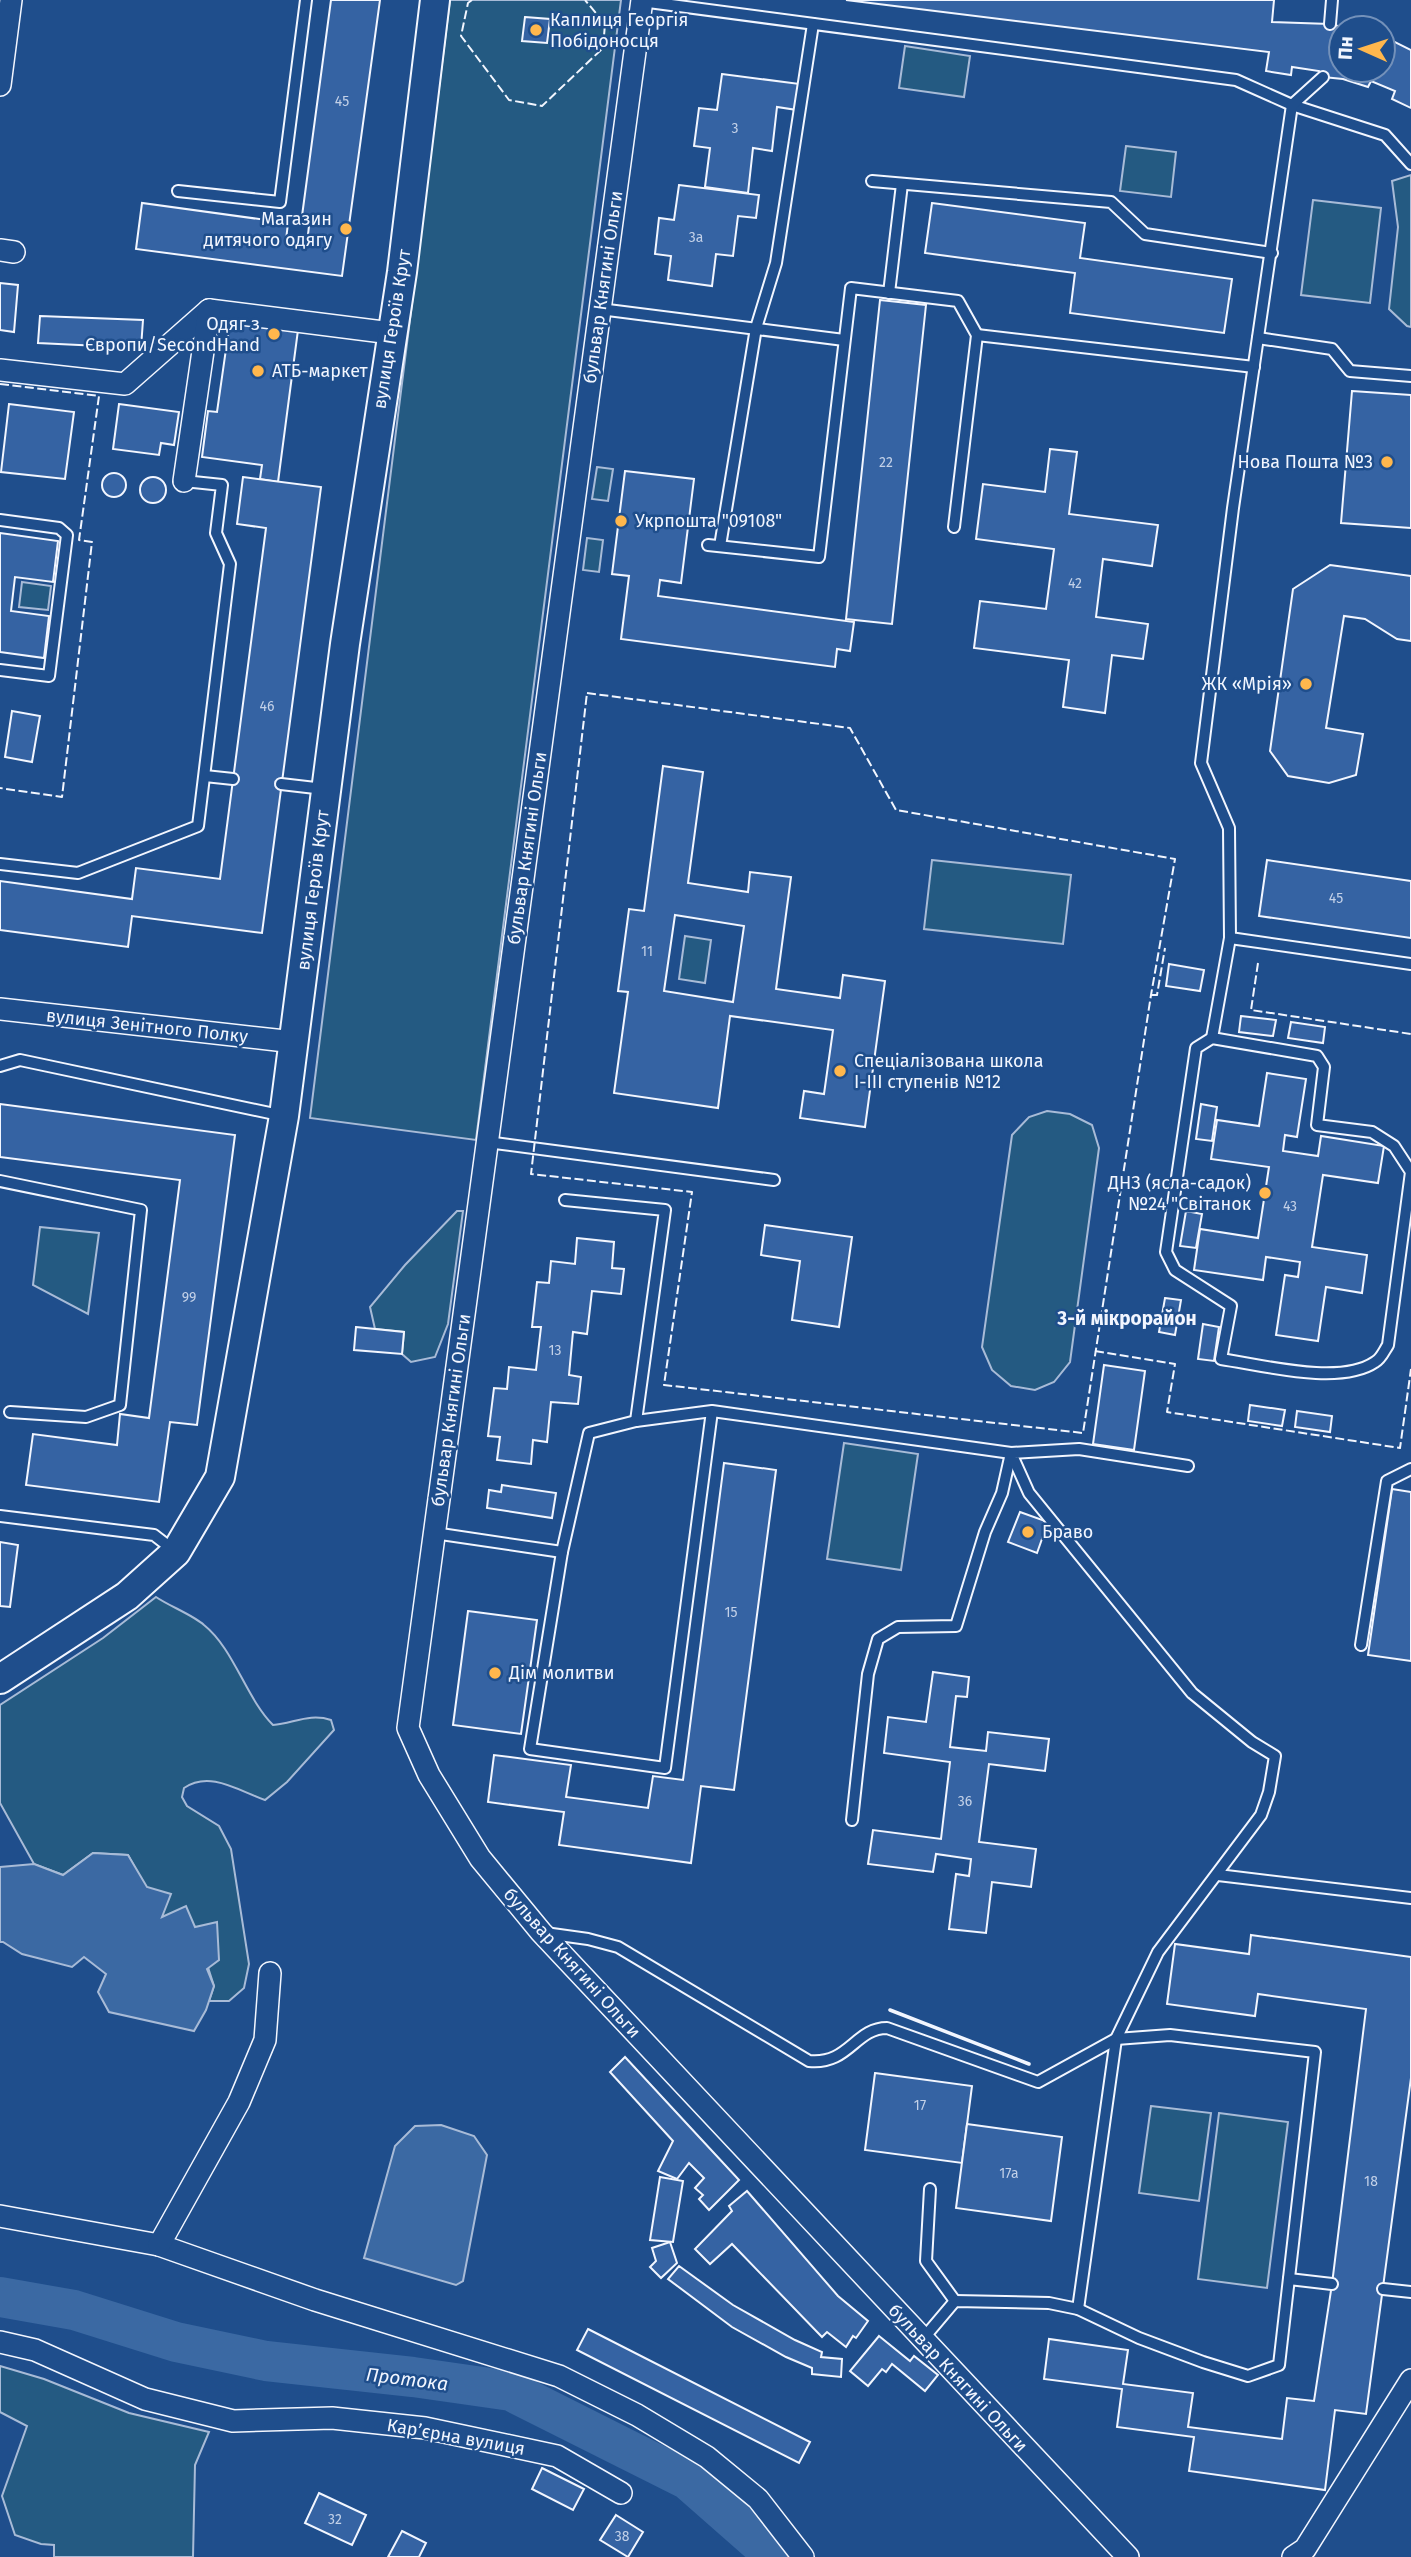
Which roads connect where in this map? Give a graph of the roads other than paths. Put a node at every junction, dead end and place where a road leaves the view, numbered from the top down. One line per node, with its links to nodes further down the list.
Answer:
1 (10, 0): 7 (street)
2 (306, 0): 12 (lane)
3 (435, 0): 18 (street, вулиця Героїв Крут)
4 (641, 0): 5 (lane); 15 (street, бульвар Княгині Ольги)
5 (813, 24): 8 (lane); 17 (lane)
6 (1323, 77): 8 (lane)
7 (0, 85)
8 (1292, 105): 9 (lane); 13 (lane)
9 (1411, 164)
10 (872, 181): 11 (lane)
11 (902, 184): 13 (lane); 14 (lane)
12 (178, 191)
13 (1272, 253): 20 (lane)
14 (889, 293): 19 (lane); 21 (lane)
15 (600, 309): 17 (lane); 43 (street, бульвар Княгині Ольги)
16 (209, 310): 18 (street); 23 (street); 25 (street)
17 (756, 328): 21 (lane); 29 (lane)
18 (391, 333): 34 (street, вулиця Героїв Крут)
19 (977, 335): 22 (lane); 27 (lane)
20 (1258, 338): 22 (lane); 24 (lane)
21 (844, 340): 29 (lane)
22 (1254, 367): 36 (lane)
23 (0, 370)
24 (1411, 376)
25 (184, 481): 31 (lane)
26 (0, 520): 30 (lane)
27 (954, 527)
28 (708, 545): 29 (lane)
29 (720, 546)
30 (0, 670)
31 (205, 776): 32 (lane); 35 (lane)
32 (233, 779)
33 (281, 784): 34 (lane)
34 (327, 789): 40 (street, вулиця Героїв Крут)
35 (0, 863)
36 (1230, 939): 37 (lane); 39 (lane)
37 (1411, 964)
38 (0, 1009): 40 (street, вулиця Зенітного Полку)
39 (1212, 1038): 44 (lane); 44 (lane)
40 (294, 1042): 42 (street, вулиця Героїв Крут)
41 (0, 1066): 42 (lane)
42 (284, 1116): 56 (street, вулиця Героїв Крут)
43 (487, 1142): 45 (lane); 55 (street, бульвар Княгині Ольги)
44 (1411, 1172)
45 (774, 1180)
46 (0, 1181): 49 (lane)
47 (565, 1200): 50 (lane)
48 (712, 1411): 50 (lane); 51 (lane); 57 (lane)
49 (10, 1412)
50 (636, 1421): 57 (lane)
51 (1011, 1453): 52 (lane); 60 (lane); 61 (lane)
52 (1188, 1466)
53 (1411, 1469): 58 (lane)
54 (0, 1516): 56 (lane)
55 (434, 1533): 57 (lane); 63 (street, бульвар Княгині Ольги)
56 (176, 1552): 59 (street, вулиця Героїв Крут)
57 (562, 1552)
58 (1361, 1645)
59 (0, 1679)
60 (852, 1820)
61 (1218, 1875): 62 (lane); 65 (lane)
62 (1411, 1898)
63 (541, 1932): 65 (lane); 75 (street, бульвар Княгині Ольги)
64 (270, 1973): 68 (street)
65 (1116, 2039): 69 (lane); 74 (lane)
66 (930, 2189): 73 (lane)
67 (0, 2216): 68 (street)
68 (159, 2245): 79 (street)
69 (1289, 2279): 70 (lane); 74 (lane)
70 (1332, 2284)
71 (1383, 2289): 72 (lane)
72 (1411, 2292)
73 (955, 2301): 74 (lane); 75 (lane)
74 (1078, 2309)
75 (922, 2340): 80 (street, бульвар Княгині Ольги)
76 (0, 2342): 78 (street, Карʼєрна вулиця)
77 (1411, 2380): 81 (street)
78 (621, 2493)
79 (803, 2557)
80 (1128, 2557)
81 (1293, 2557)

